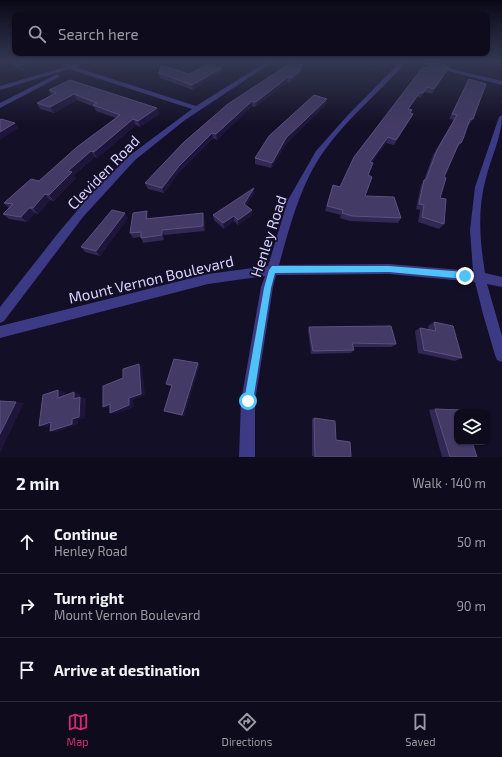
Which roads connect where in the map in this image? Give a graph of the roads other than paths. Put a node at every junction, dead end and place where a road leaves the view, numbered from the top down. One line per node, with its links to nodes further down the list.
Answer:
1 (20, 82): 6 (street)
2 (44, 82): 7 (street)
3 (115, 82): 8 (street)
4 (237, 82): 8 (street, Cleviden Road)
5 (383, 82): 10 (street, Henley Road)
6 (0, 88)
7 (0, 106)
8 (195, 108): 13 (street, Cleviden Road)
9 (502, 117): 11 (street)
10 (272, 270): 11 (street, Mount Vernon Boulevard); 14 (street, Mount Vernon Boulevard); 16 (street, Henley Road)
11 (479, 277): 12 (street, Mount Vernon Boulevard); 15 (street)
12 (502, 282)
13 (0, 317)
14 (0, 332)
15 (502, 355)
16 (247, 457)

